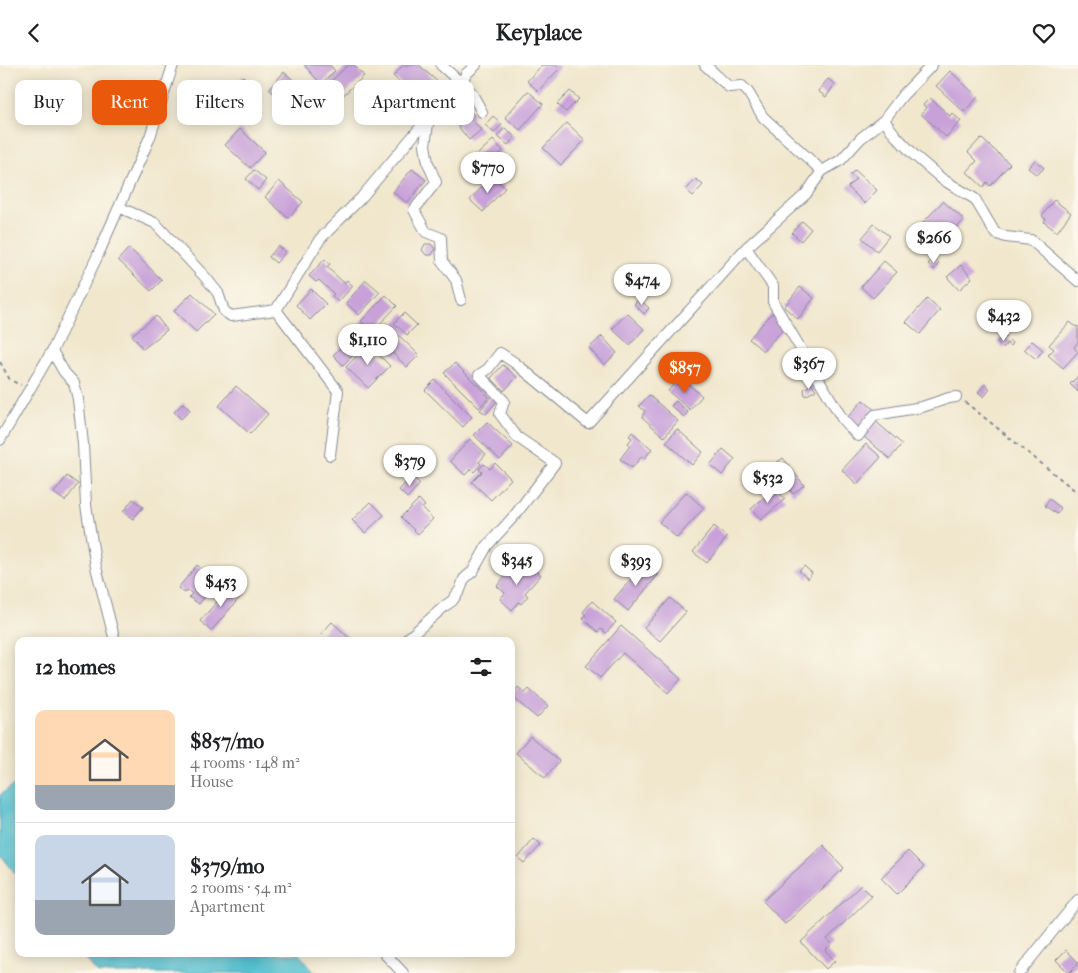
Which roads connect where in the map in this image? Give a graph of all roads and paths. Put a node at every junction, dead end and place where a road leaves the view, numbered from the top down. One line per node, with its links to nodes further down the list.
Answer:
1 (173, 65): 19 (street)
2 (441, 65): 6 (street)
3 (476, 65): 7 (street)
4 (705, 65): 13 (street)
5 (932, 65): 10 (street)
6 (458, 80)
7 (463, 80)
8 (474, 97): 9 (street)
9 (482, 112)
10 (884, 119): 13 (street); 16 (street)
11 (422, 125): 18 (street)
12 (428, 125): 17 (street)
13 (822, 171): 15 (street)
14 (123, 209): 18 (street)
15 (746, 249): 22 (street); 27 (street)
16 (1078, 281)
17 (461, 300)
18 (276, 310): 24 (street)
19 (52, 351): 23 (street); 26 (street)
20 (0, 362): 21 (path)
21 (25, 387)
22 (956, 397): 25 (path)
23 (0, 440)
24 (330, 455)
25 (1078, 493)
26 (114, 637)
27 (410, 637)
28 (1078, 900): 31 (street)
29 (388, 957): 30 (street)
30 (403, 973)
31 (1019, 973)

